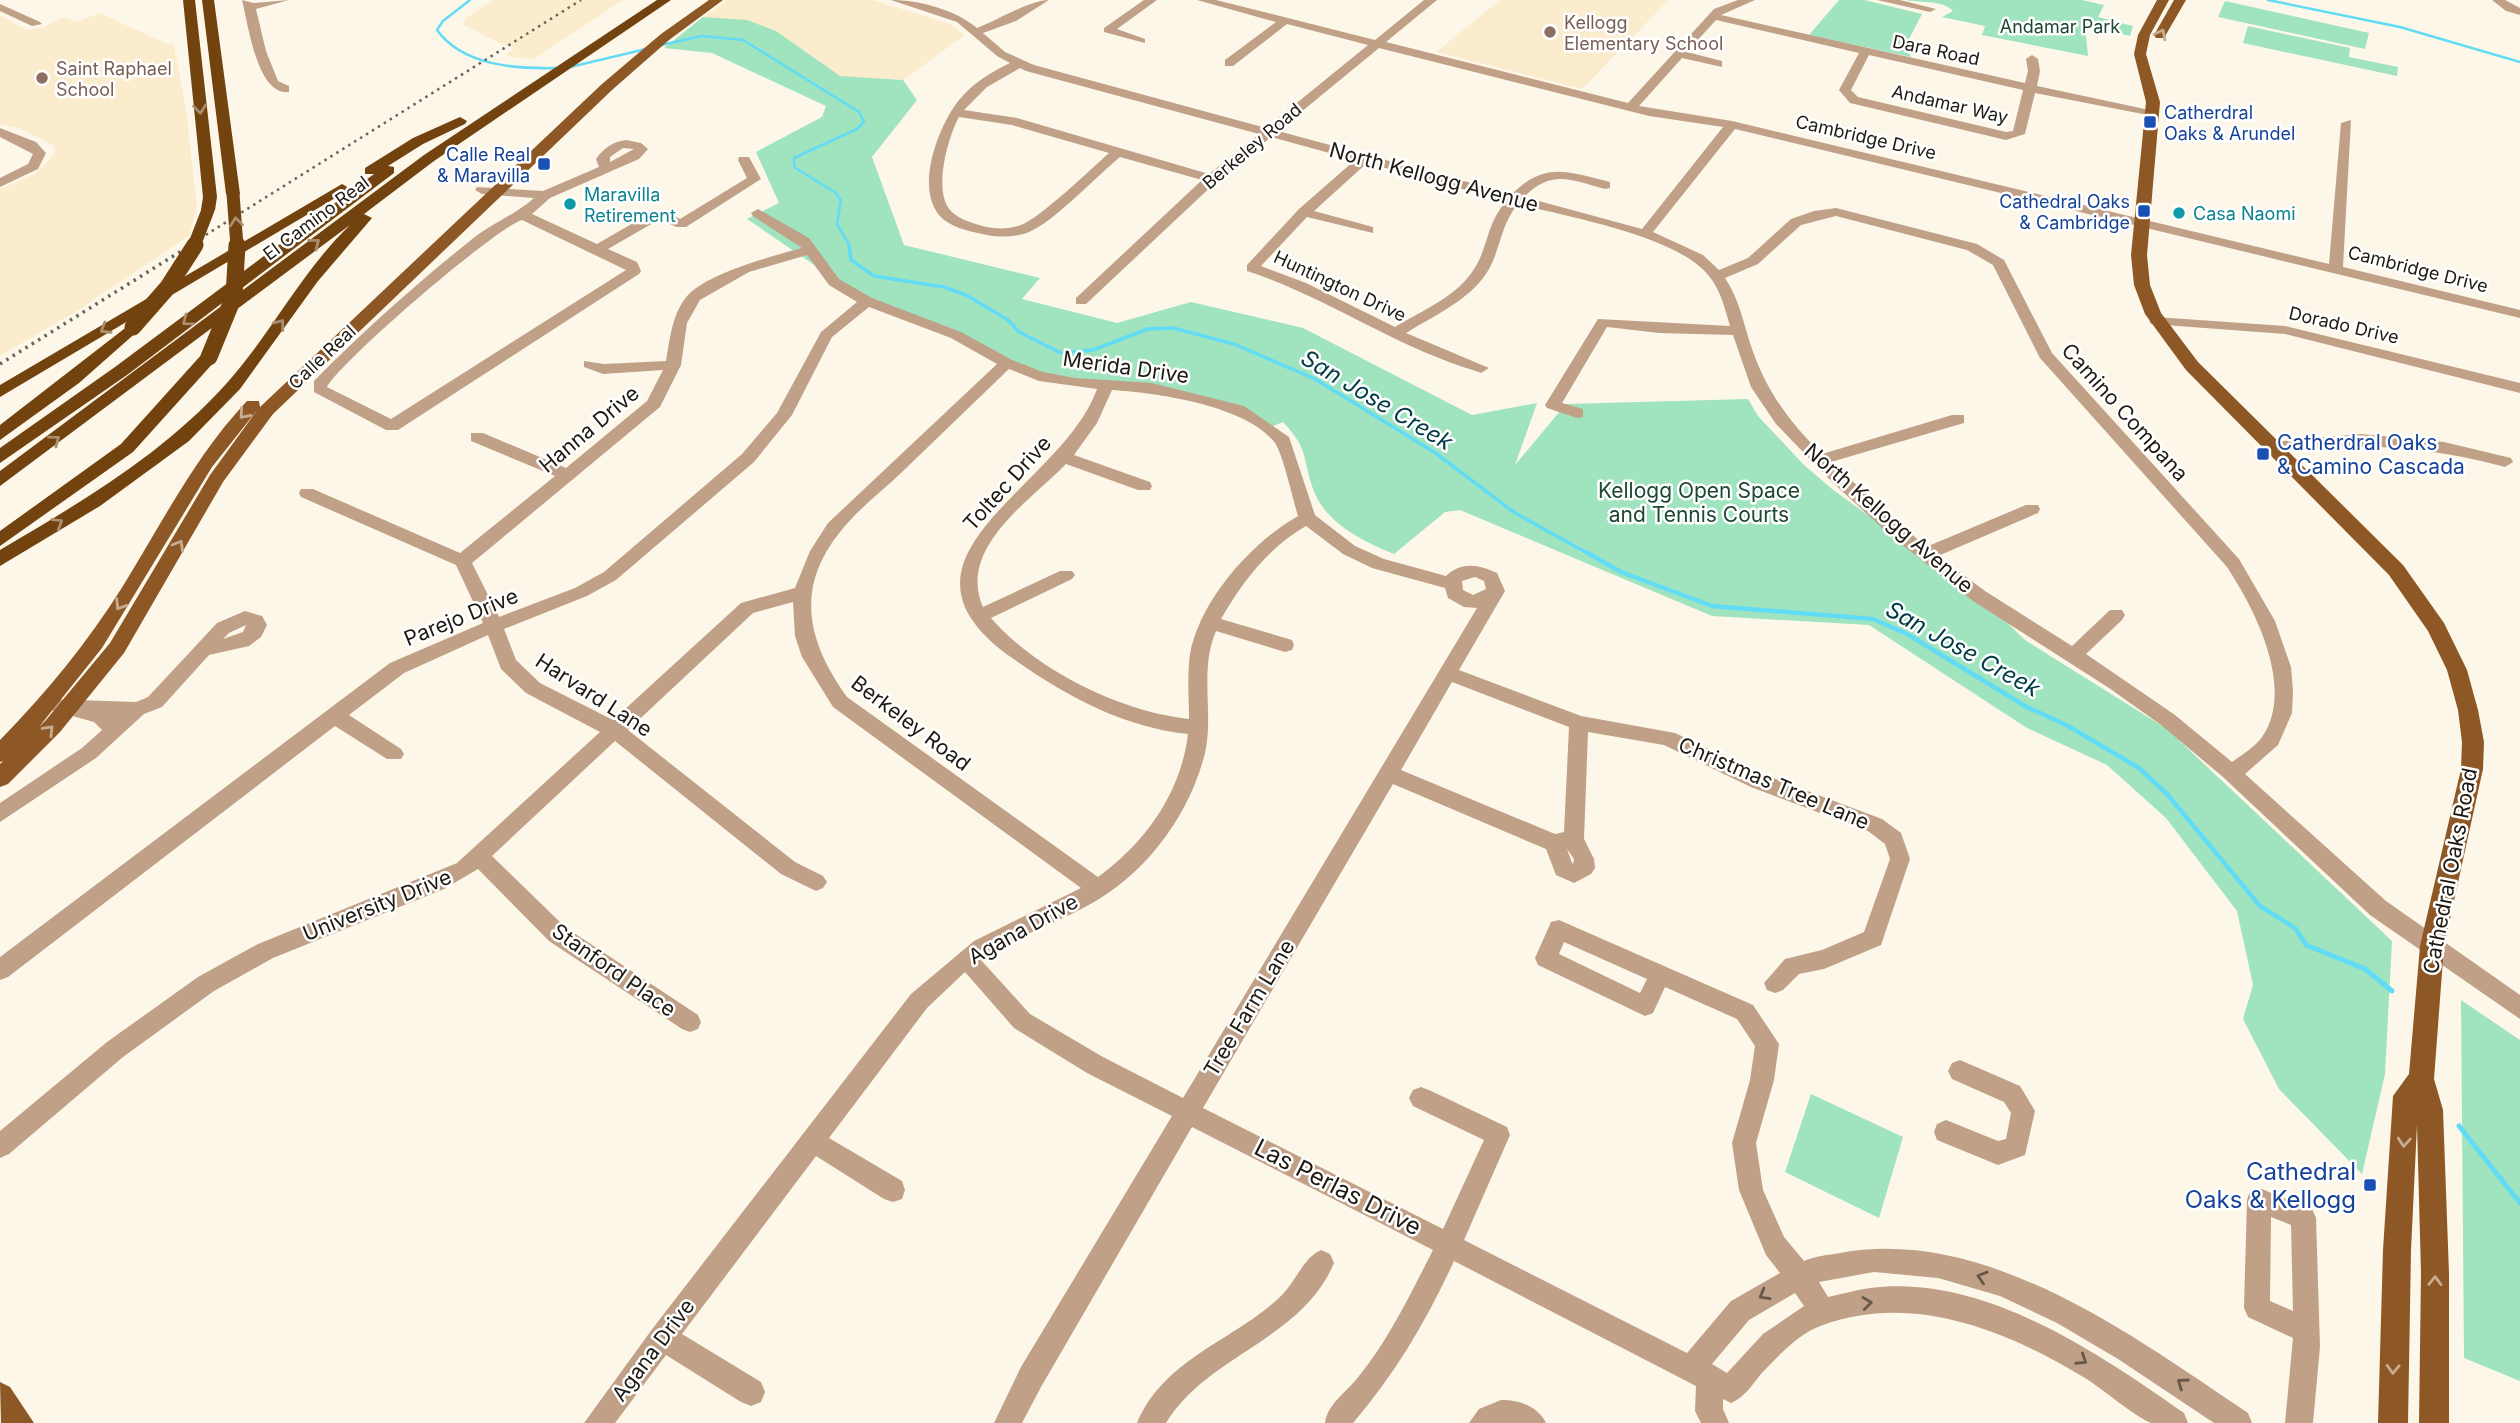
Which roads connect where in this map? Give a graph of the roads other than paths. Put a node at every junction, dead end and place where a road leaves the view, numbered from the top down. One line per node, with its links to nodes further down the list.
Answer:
1 (177, 0): 29 (highway)
2 (189, 0): 29 (highway)
3 (208, 0): 31 (highway)
4 (222, 0): 31 (highway)
5 (283, 0): 20 (street)
6 (644, 0): 38 (highway, El Camino Real)
7 (665, 0): 38 (highway, El Camino Real)
8 (705, 0): 39 (main road, Calle Real)
9 (717, 0): 39 (main road, Calle Real)
10 (897, 0): 27 (street, North Kellogg Avenue)
11 (1043, 0): 27 (street)
12 (1152, 0): 28 (street)
13 (1203, 0): 25 (street, Cambridge Drive)
14 (1431, 0): 30 (street, Berkeley Road)
15 (1749, 0): 24 (street)
16 (1883, 0): 22 (street)
17 (2163, 0): 40 (main road, Cathedral Oaks Road)
18 (2498, 0): 23 (street)
19 (2176, 1): 40 (main road, Cathedral Oaks Road, one-way to 19)
20 (248, 3): 43 (street)
21 (0, 7): 26 (street)
22 (1930, 9)
23 (2520, 12)
24 (1712, 16): 32 (street, Dara Road); 33 (street)
25 (1284, 21): 30 (street, Cambridge Drive); 35 (street)
26 (36, 24)
27 (975, 32): 36 (street, North Kellogg Avenue)
28 (1141, 41)
29 (193, 42): 76 (highway, one-way to 76, bridge)
30 (1377, 44): 44 (street, Cambridge Drive); 51 (street, Berkeley Road)
31 (215, 52): 89 (highway, one-way to 31, bridge)
32 (1865, 52): 42 (street, Dara Road); 42 (street, Andamar Way)
33 (1678, 53): 37 (street); 44 (street)
34 (2032, 59): 42 (street, Andamar Way)
35 (1229, 63)
36 (1018, 64): 46 (street); 51 (street, North Kellogg Avenue)
37 (1718, 64)
38 (554, 66): 41 (highway, El Camino Real)
39 (629, 67): 59 (main road, Calle Real)
40 (2147, 70): 45 (main road, Cathedral Oaks Road)
41 (527, 84): 47 (highway, El Camino Real); 98 (highway, El Camino Real, one-way to 41); 106 (highway, one-way to 41)
42 (2030, 88): 45 (street, Dara Road)
43 (285, 89)
44 (1631, 107): 49 (street, Cambridge Drive)
45 (2153, 112): 65 (main road, Cathedral Oaks Road)
46 (956, 113): 52 (street); 52 (street)
47 (460, 121): 85 (highway, one-way to 85); 94 (highway, El Camino Real, one-way to 94)
48 (2347, 123): 70 (street)
49 (1732, 125): 65 (street, Cambridge Drive); 67 (street)
50 (0, 132): 57 (street)
51 (1268, 132): 53 (street, North Kellogg Avenue); 56 (street, Berkeley Road)
52 (1118, 152): 56 (street)
53 (1365, 158): 61 (street, North Kellogg Avenue); 62 (street, Huntington Drive)
54 (744, 160): 68 (street)
55 (605, 166): 60 (street)
56 (1211, 179): 73 (street, Berkeley Road)
57 (0, 183)
58 (1605, 185): 61 (street)
59 (488, 193): 60 (street); 122 (main road, Calle Real, one-way to 122); 123 (main road, Calle Real, one-way to 59)
60 (542, 197): 64 (street)
61 (1515, 199): 67 (street, North Kellogg Avenue); 78 (street)
62 (1304, 212): 66 (street); 78 (street, Huntington Drive)
63 (758, 214): 69 (street, Merida Drive)
64 (523, 215): 68 (street); 68 (street)
65 (2142, 223): 70 (street, Cambridge Drive); 75 (main road, Cathedral Oaks Road)
66 (1368, 230)
67 (1645, 234): 71 (street, North Kellogg Avenue)
68 (598, 249)
69 (810, 250): 72 (street, Merida Drive); 81 (street, Hanna Drive)
70 (2336, 269): 74 (street, Cambridge Drive)
71 (1717, 276): 77 (street, North Kellogg Avenue); 132 (street, Camino Compana)
72 (867, 301): 79 (street, Merida Drive); 116 (street, Parejo Drive)
73 (1081, 301)
74 (2520, 314)
75 (2156, 321): 84 (street, Dorado Drive); 92 (main road, Cathedral Oaks Road)
76 (133, 327): 87 (highway); 90 (highway)
77 (1740, 331): 86 (street); 95 (street, North Kellogg Avenue)
78 (1396, 333): 82 (street, Huntington Drive)
79 (1007, 363): 83 (street, Merida Drive); 110 (street, Berkeley Road)
80 (589, 364): 81 (street)
81 (673, 365): 97 (street, Hanna Drive)
82 (1480, 368)
83 (1106, 385): 93 (street, Toltec Drive); 102 (street, Merida Drive)
84 (2520, 388)
85 (0, 392)
86 (1577, 413)
87 (0, 419)
88 (1958, 419): 95 (street)
89 (147, 425): 103 (highway); 104 (highway)
90 (0, 434)
91 (477, 437): 97 (street)
92 (2271, 447): 96 (street); 139 (main road, Cathedral Oaks Road)
93 (1061, 456): 99 (street); 114 (street, Toltec Drive)
94 (0, 457)
95 (1819, 460): 105 (street, North Kellogg Avenue)
96 (2505, 462)
97 (568, 475): 107 (street, Hanna Drive)
98 (0, 480)
99 (1144, 486)
100 (307, 493): 107 (street)
101 (2032, 509): 105 (street)
102 (1307, 518): 109 (street); 115 (street, Agana Drive)
103 (0, 523)
104 (0, 540)
105 (1925, 554): 120 (street, North Kellogg Avenue)
106 (0, 559)
107 (462, 561): 116 (street, Harvard Lane)
108 (1066, 575): 114 (street)
109 (1452, 584): 111 (street); 112 (street)
110 (802, 593): 129 (street, University Drive); 138 (street, Berkeley Road)
111 (1494, 596): 112 (street); 117 (street, Tree Farm Lane)
112 (1464, 600): 117 (street)
113 (2116, 615): 120 (street)
114 (978, 617): 128 (street)
115 (1211, 623): 118 (street); 128 (street, Agana Drive)
116 (493, 626): 125 (street, Parejo Drive); 129 (street, Harvard Lane)
117 (1472, 634): 121 (street, Tree Farm Lane)
118 (1285, 645)
119 (204, 649): 124 (street)
120 (2073, 656): 132 (street, North Kellogg Avenue)
121 (1448, 673): 126 (street, Christmas Tree Lane); 133 (street, Tree Farm Lane)
122 (49, 703): 123 (street); 130 (main road, Calle Real)
123 (71, 706): 124 (street); 127 (street); 134 (main road, Calle Real, one-way to 123)
124 (137, 709): 127 (street)
125 (335, 716): 131 (street); 141 (street, Parejo Drive)
126 (1579, 723): 133 (street); 143 (street, Christmas Tree Lane)
127 (112, 728): 135 (street)
128 (1199, 728): 138 (street, Agana Drive)
129 (616, 731): 136 (street, University Drive); 137 (street, Harvard Lane)
130 (0, 754)
131 (394, 754)
132 (2232, 772): 139 (street, North Kellogg Avenue)
133 (1389, 774): 149 (street, Tree Farm Lane)
134 (0, 778)
135 (0, 814)
136 (480, 858): 145 (street, Stanford Place); 152 (street, University Drive)
137 (816, 882)
138 (1098, 889): 140 (street, Agana Drive)
139 (2432, 946): 144 (street, North Kellogg Avenue); 147 (main road, Cathedral Oaks Road)
140 (966, 958): 149 (street, Las Perlas Drive); 151 (street, Agana Drive)
141 (0, 970)
142 (1660, 974): 156 (street)
143 (1775, 983)
144 (2520, 1009)
145 (690, 1022)
146 (1960, 1071): 150 (street)
147 (2421, 1079): 174 (main road, Cathedral Oaks Road, one-way to 174); 175 (main road, Cathedral Oaks Road, one-way to 147)
148 (1421, 1098): 154 (street)
149 (1188, 1111): 154 (street, Las Perlas Drive); 166 (street, Tree Farm Lane)
150 (1945, 1132)
151 (811, 1140): 153 (street); 159 (street, Agana Drive)
152 (0, 1146)
153 (894, 1190)
154 (1451, 1244): 160 (street, Las Perlas Drive); 163 (street)
155 (1321, 1263): 167 (street)
156 (1800, 1275): 157 (street); 160 (street, one-way to 160); 172 (street, one-way to 156)
157 (1822, 1311): 160 (street); 171 (street, one-way to 171)
158 (2306, 1330): 173 (street)
159 (662, 1337): 161 (street); 165 (street, Agana Drive)
160 (1711, 1378): 170 (street)
161 (751, 1392)
162 (0, 1397): 164 (main road)
163 (1337, 1422)
164 (19, 1423)
165 (598, 1423)
166 (1008, 1423)
167 (1151, 1423)
168 (1483, 1423): 169 (street)
169 (1532, 1423)
170 (1715, 1423)
171 (2174, 1423)
172 (2238, 1423)
173 (2299, 1423)
174 (2393, 1423)
175 (2434, 1423)

